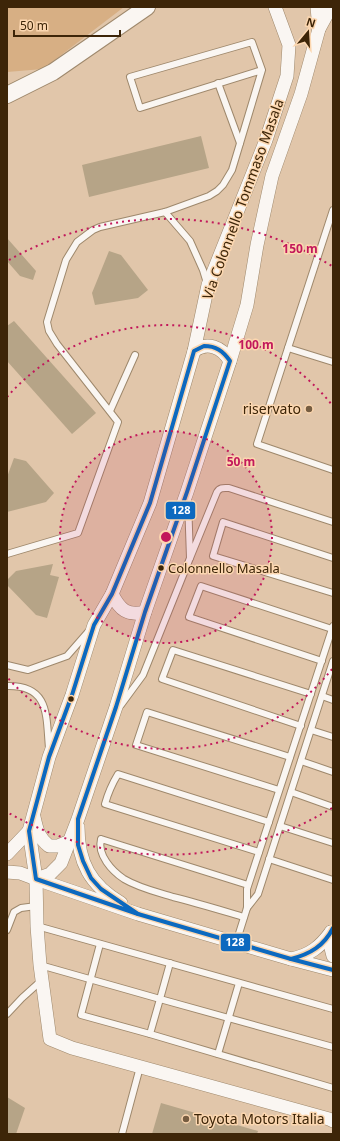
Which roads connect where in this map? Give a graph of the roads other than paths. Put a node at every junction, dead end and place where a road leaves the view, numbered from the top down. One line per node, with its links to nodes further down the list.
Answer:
1 (147, 7): 9 (street)
2 (269, 7): 5 (street, Via Colonnello Tommaso Masala)
3 (318, 7): 6 (street)
4 (331, 7): 6 (street)
5 (277, 12): 13 (street, Via Colonnello Tommaso Masala)
6 (319, 29): 17 (street, Via Colonnello Tommaso Masala)
7 (262, 70): 8 (lane); 8 (lane); 10 (lane)
8 (218, 83): 10 (lane)
9 (7, 95)
10 (240, 143): 12 (lane)
11 (333, 210): 14 (lane)
12 (165, 212): 13 (lane); 19 (lane)
13 (208, 285): 15 (street, Via Colonnello Tommaso Masala)
14 (288, 348): 18 (lane); 20 (lane)
15 (194, 351): 17 (street); 27 (street, Via Colonnello Tommaso Masala)
16 (135, 355): 19 (lane)
17 (230, 360): 21 (street, Via Colonnello Tommaso Masala)
18 (333, 362)
19 (110, 411): 23 (lane)
20 (333, 470)
21 (188, 492): 24 (lane); 28 (street, Via Colonnello Tommaso Masala)
22 (333, 522): 24 (lane)
23 (7, 554)
24 (190, 558): 38 (lane)
25 (333, 558): 26 (lane)
26 (333, 593)
27 (112, 594): 28 (street); 29 (street, Via Colonnello Tommaso Masala)
28 (145, 612): 38 (street, Via Colonnello Tommaso Masala)
29 (94, 625): 33 (lane); 42 (street, Via Colonnello Tommaso Masala)
30 (332, 628): 31 (lane); 31 (lane)
31 (322, 661): 35 (lane)
32 (332, 664): 36 (lane)
33 (7, 665)
34 (7, 686): 42 (lane)
35 (311, 694): 39 (lane); 39 (lane)
36 (322, 696): 37 (lane); 40 (lane)
37 (333, 700)
38 (114, 715): 50 (street, Via Colonnello Tommaso Masala)
39 (300, 726): 43 (lane)
40 (311, 730): 41 (lane); 44 (lane)
41 (333, 737)
42 (49, 757): 49 (street, Via Colonnello Tommaso Masala)
43 (290, 757): 46 (lane); 46 (lane)
44 (301, 761): 45 (lane); 47 (lane)
45 (333, 772)
46 (279, 790): 51 (lane)
47 (291, 792): 48 (lane); 52 (lane)
48 (333, 806)
49 (34, 815): 53 (street, Via Colonnello Tommaso Masala); 54 (street)
50 (78, 819): 54 (street, Via Colonnello Tommaso Masala); 65 (street)
51 (269, 822): 56 (lane); 56 (lane)
52 (280, 826): 55 (lane); 58 (lane)
53 (29, 831): 57 (street); 60 (street, Via Colonnello Tommaso Masala)
54 (70, 841): 60 (street, Via Colonnello Tommaso Masala)
55 (333, 843)
56 (259, 852): 62 (lane)
57 (7, 854)
58 (269, 859): 61 (lane); 64 (lane)
59 (7, 872): 60 (street)
60 (36, 879): 63 (street); 65 (street)
61 (333, 880)
62 (248, 885): 64 (lane); 66 (lane)
63 (36, 906): 67 (street); 68 (lane)
64 (246, 908): 66 (lane)
65 (138, 914): 70 (street)
66 (244, 917): 70 (lane)
67 (37, 926): 71 (lane); 75 (street)
68 (7, 930)
69 (332, 930): 72 (street); 73 (street)
70 (236, 943): 73 (street)
71 (100, 944): 74 (lane); 77 (lane)
72 (333, 956)
73 (291, 959): 76 (street)
74 (170, 964): 79 (lane); 80 (lane)
75 (40, 965): 77 (lane); 78 (street)
76 (333, 970)
77 (90, 979): 80 (lane); 84 (lane)
78 (42, 980): 82 (lane); 87 (street)
79 (239, 983): 81 (lane); 83 (lane)
80 (160, 999): 83 (lane); 84 (lane)
81 (333, 1009)
82 (7, 1014)
83 (228, 1018): 85 (lane); 86 (lane)
84 (150, 1034): 86 (lane)
85 (333, 1047)
86 (218, 1054): 88 (lane)
87 (140, 1067): 89 (street); 90 (lane)
88 (333, 1088)
89 (333, 1121)
90 (122, 1134)

